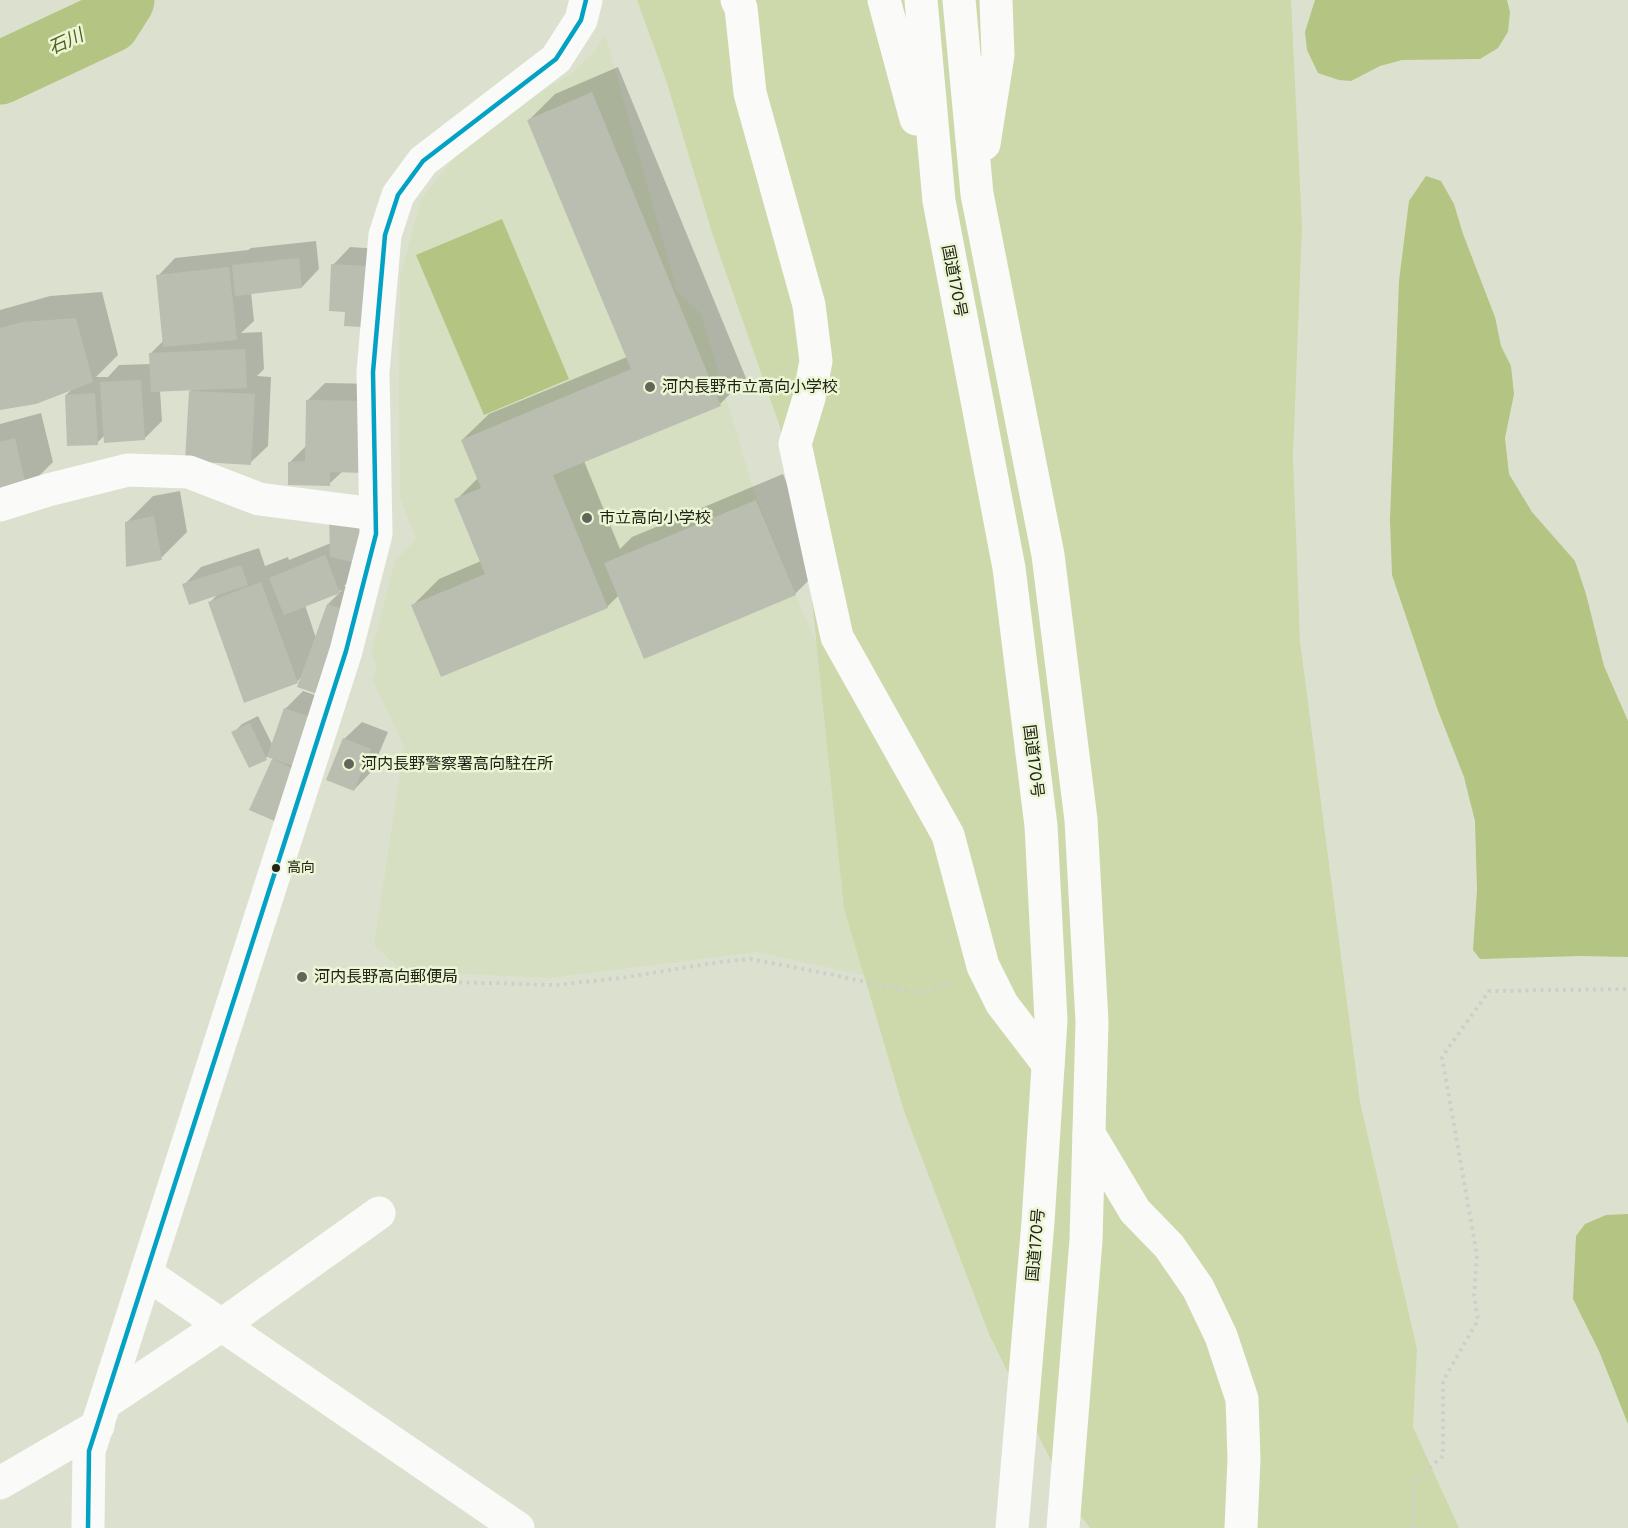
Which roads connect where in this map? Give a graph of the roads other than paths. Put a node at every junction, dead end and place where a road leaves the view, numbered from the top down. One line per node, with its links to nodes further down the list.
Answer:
1 (586, 0): 10 (main road)
2 (737, 0): 11 (main road)
3 (884, 0): 8 (main road)
4 (921, 0): 8 (main road, 国道170号)
5 (959, 0): 7 (main road)
6 (996, 0): 7 (main road)
7 (977, 194): 12 (main road)
8 (939, 201): 11 (main road, 国道170号)
9 (0, 505): 10 (main road)
10 (375, 514): 14 (main road)
11 (1048, 1064): 20 (main road, 国道170号)
12 (1089, 1134): 21 (main road); 22 (main road)
13 (379, 1213): 15 (main road)
14 (147, 1274): 15 (main road); 16 (main road)
15 (222, 1325): 16 (main road); 19 (main road)
16 (101, 1414): 17 (main road); 18 (main road)
17 (0, 1483)
18 (88, 1528)
19 (518, 1528)
20 (1012, 1528)
21 (1063, 1528)
22 (1241, 1528)

